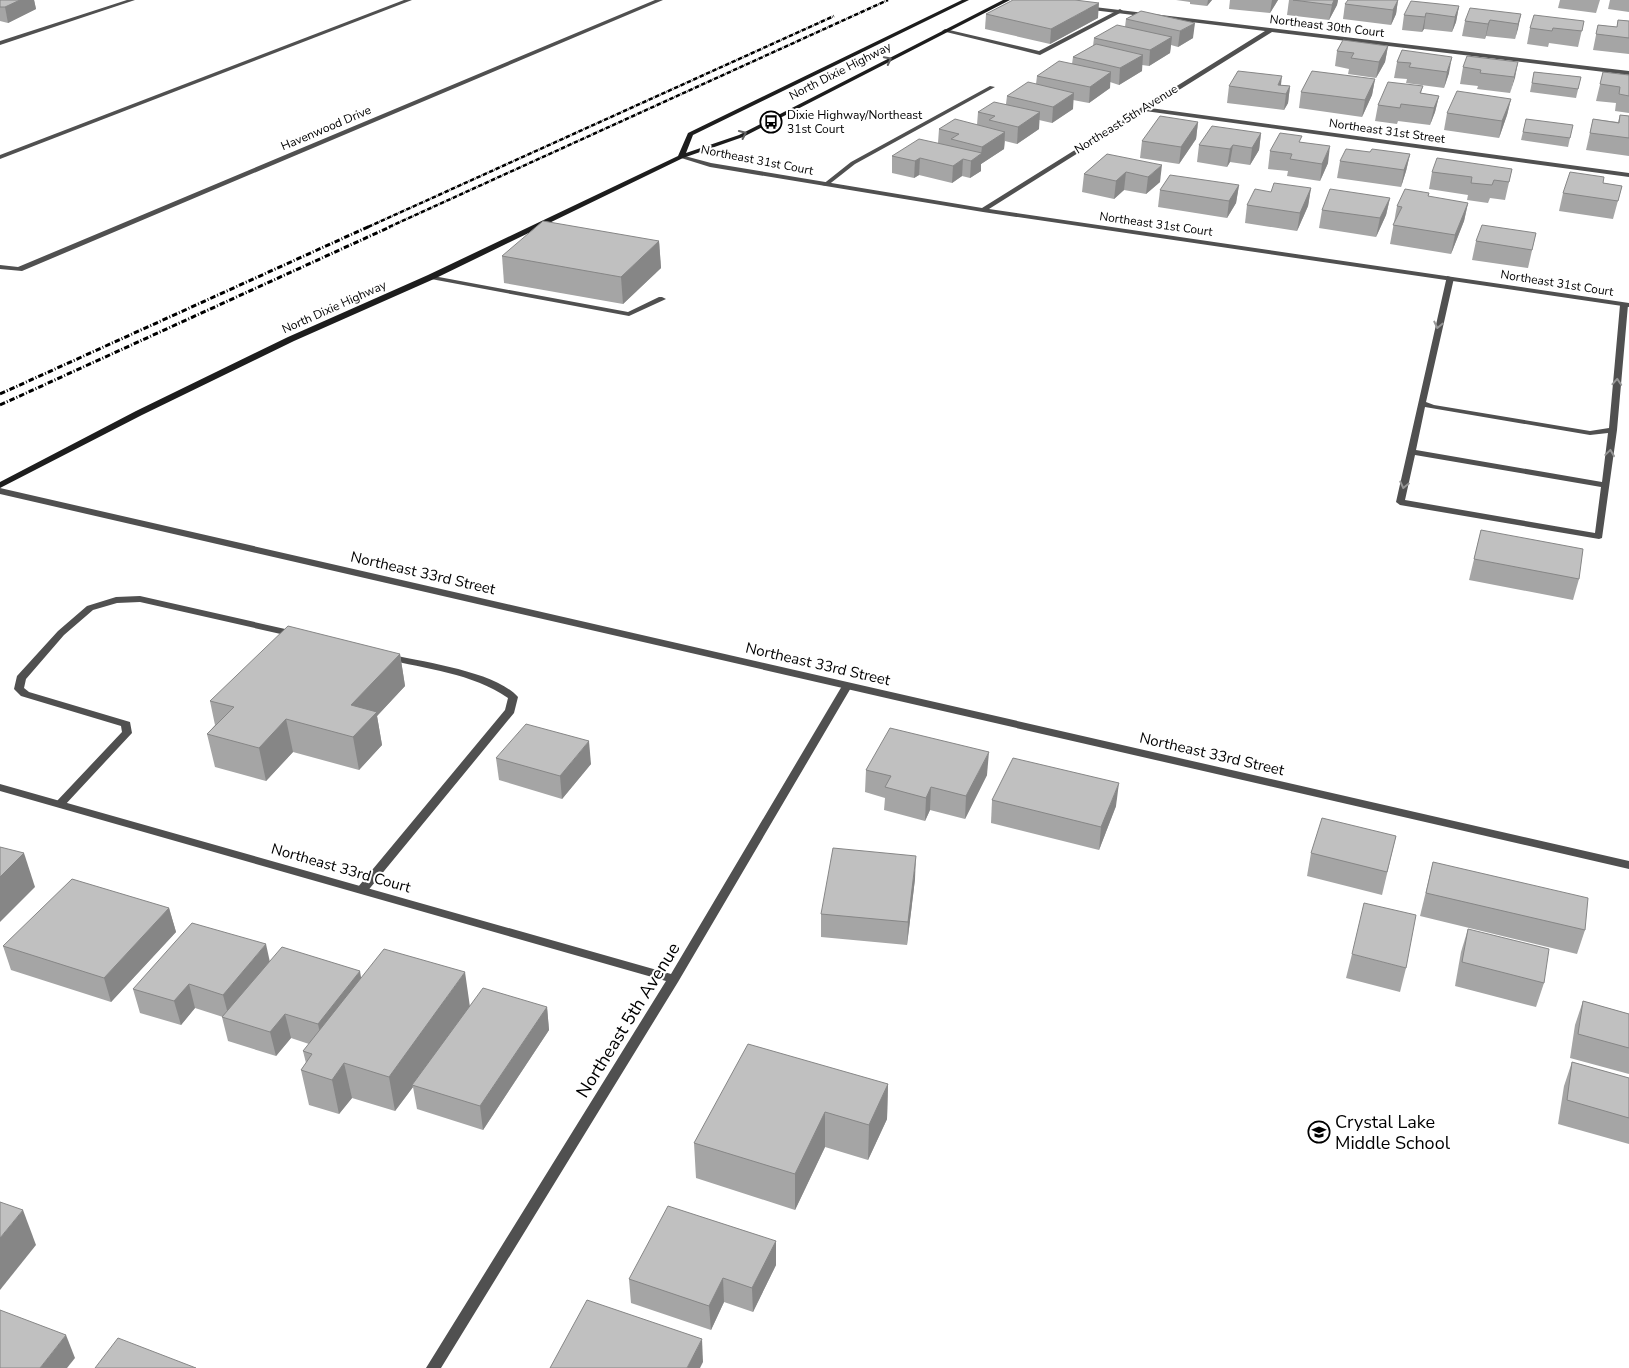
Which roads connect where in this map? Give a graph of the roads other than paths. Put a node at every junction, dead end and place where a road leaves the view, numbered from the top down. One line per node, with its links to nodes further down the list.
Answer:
1 (113, 0): 6 (street)
2 (409, 0): 15 (street)
3 (660, 0): 20 (street, Havenwood Drive)
4 (966, 0): 16 (main road, North Dixie Highway)
5 (1007, 0): 10 (main road, North Dixie Highway)
6 (129, 1): 11 (street)
7 (1074, 6): 8 (street, Northeast 30th Court)
8 (1120, 12): 9 (street, Northeast 30th Court); 10 (street)
9 (1271, 30): 12 (street, Northeast 30th Court); 14 (street, Northeast 5th Avenue)
10 (945, 31): 16 (main road, North Dixie Highway, one-way to 10)
11 (0, 43)
12 (1629, 73)
13 (992, 87): 18 (street)
14 (1142, 109): 17 (street, Northeast 31st Street); 19 (street, Northeast 5th Avenue)
15 (0, 157)
16 (681, 157): 18 (street, Northeast 31st Court); 21 (main road, North Dixie Highway)
17 (1629, 175)
18 (825, 184): 19 (street, Northeast 31st Court)
19 (982, 210): 22 (street, Northeast 31st Court)
20 (0, 267)
21 (431, 277): 23 (street); 28 (main road, North Dixie Highway)
22 (1450, 278): 24 (street, Northeast 31st Court); 25 (street, one-way to 25)
23 (662, 299)
24 (1627, 305): 26 (street, one-way to 24)
25 (1423, 403): 26 (street); 27 (street)
26 (1613, 430): 29 (street, one-way to 26)
27 (1411, 452): 29 (street); 29 (street, one-way to 29)
28 (0, 485)
29 (1606, 485)
30 (0, 491): 33 (street, Northeast 33rd Street)
31 (310, 638): 35 (street)
32 (377, 654): 37 (street)
33 (847, 686): 36 (street, Northeast 33rd Street); 38 (street, Northeast 5th Avenue)
34 (0, 787): 35 (street, Northeast 33rd Court)
35 (60, 804): 37 (street, Northeast 33rd Court)
36 (1629, 865)
37 (362, 890): 38 (street, Northeast 33rd Court)
38 (674, 979): 39 (street, Northeast 5th Avenue)
39 (433, 1368)

